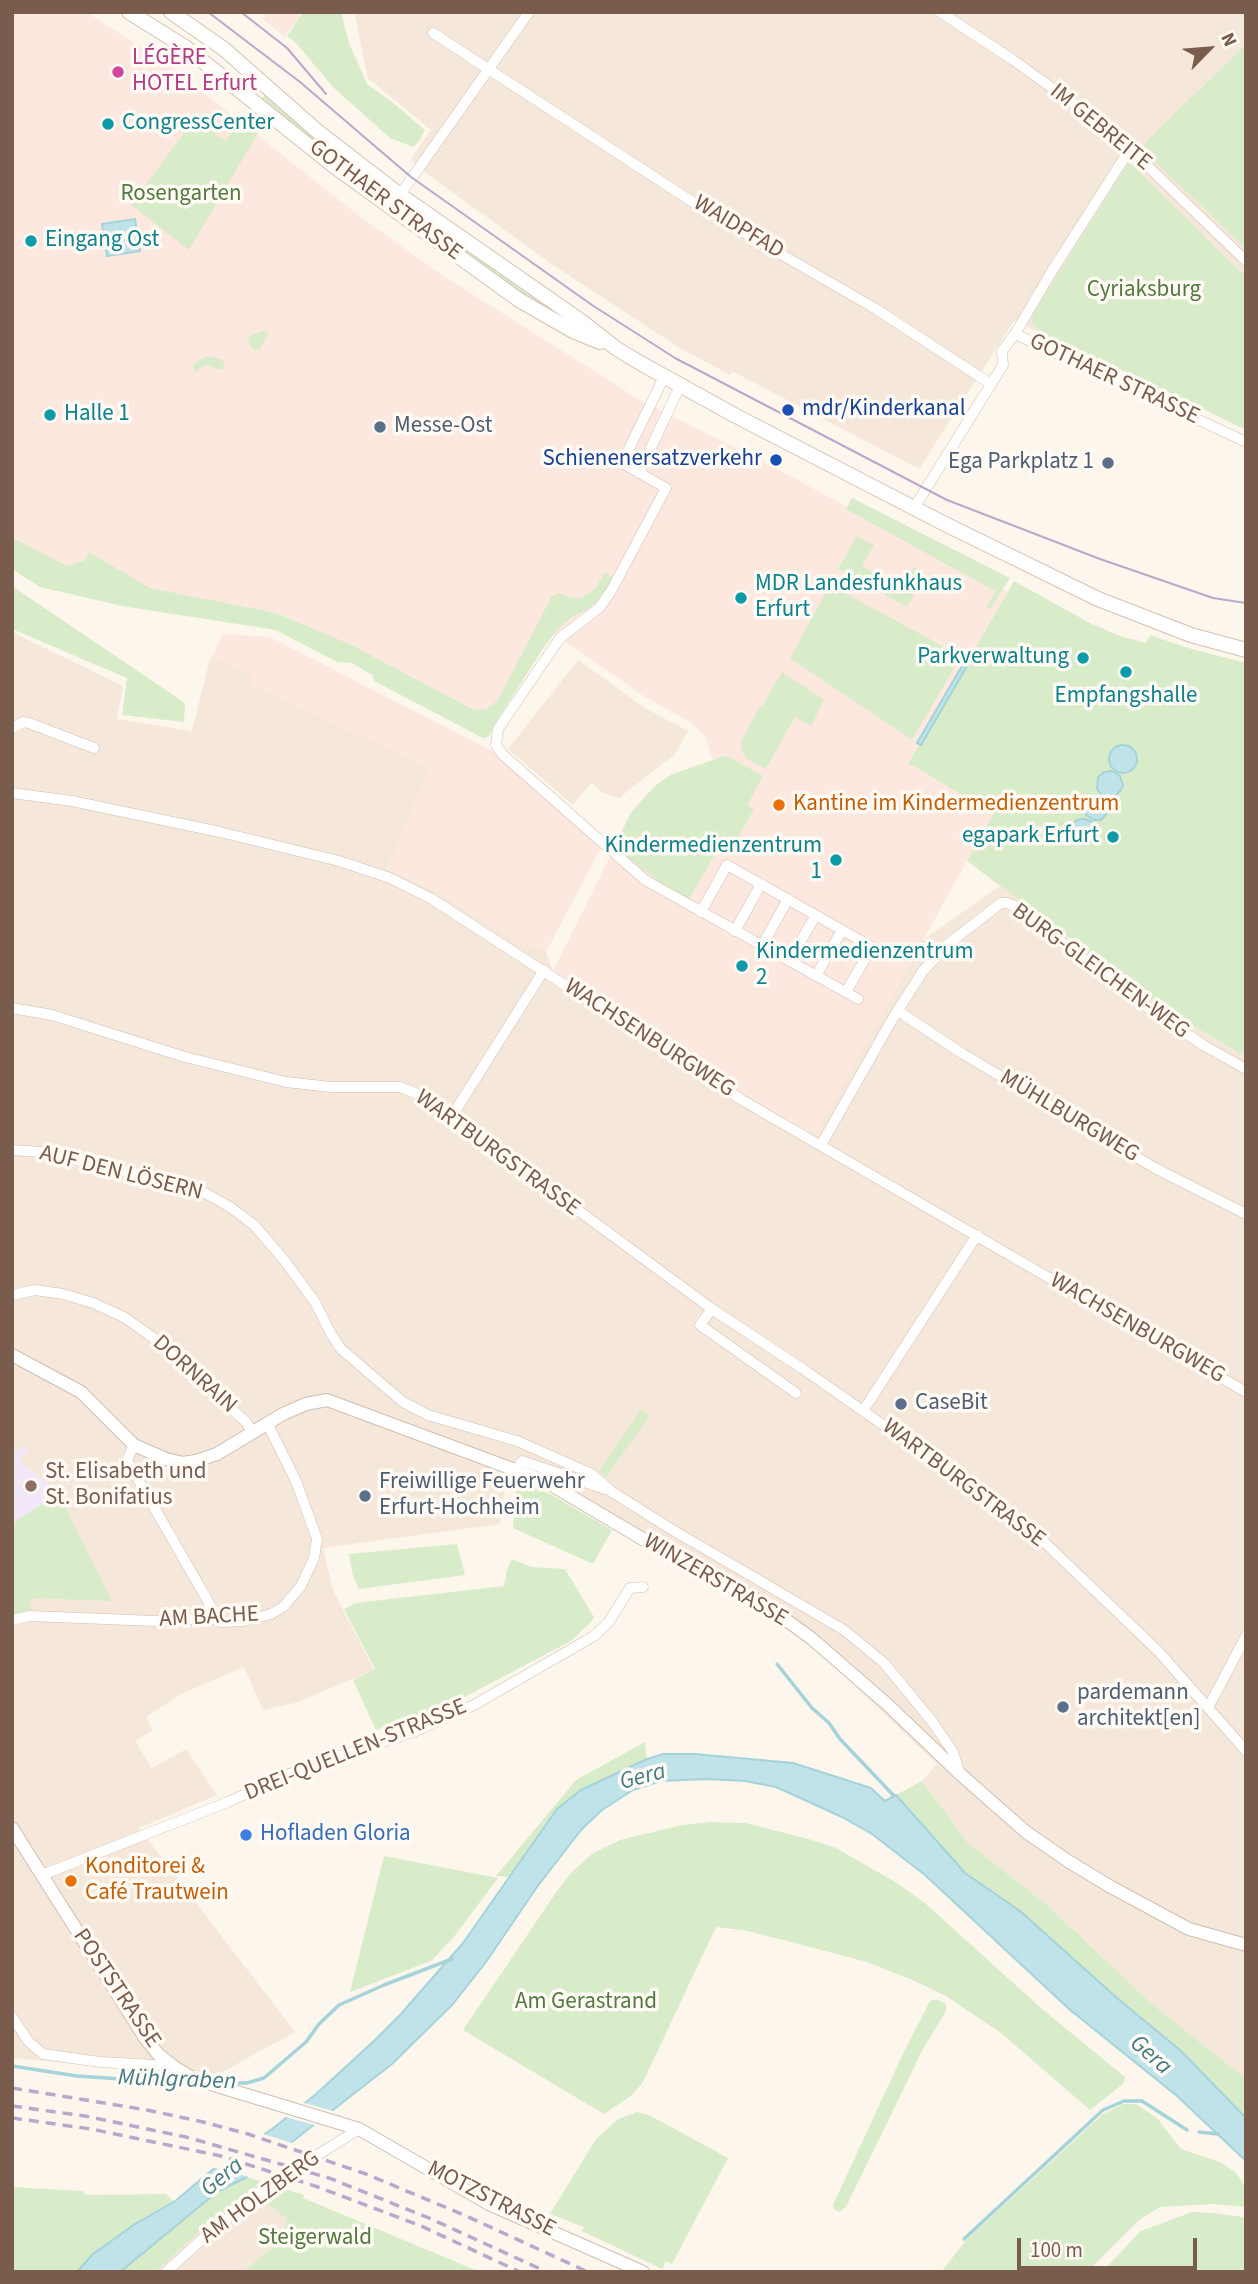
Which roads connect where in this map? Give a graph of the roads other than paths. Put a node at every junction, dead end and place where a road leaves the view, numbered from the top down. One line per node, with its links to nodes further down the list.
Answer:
1 (129, 12): 9 (main road, GOTHAER STRASSE)
2 (171, 12): 8 (main road, GOTHAER STRASSE)
3 (529, 12): 6 (street)
4 (940, 12): 7 (street, IM GEBREITE)
5 (433, 33): 6 (street, WAIDPFAD)
6 (488, 69): 8 (street); 14 (street, WAIDPFAD)
7 (1130, 149): 10 (street, IM GEBREITE); 11 (street)
8 (400, 195): 9 (street); 12 (main road, GOTHAER STRASSE)
9 (390, 208): 12 (main road, GOTHAER STRASSE)
10 (1246, 261)
11 (1015, 334): 14 (street, GOTHAER STRASSE); 16 (street, GOTHAER STRASSE)
12 (617, 349): 13 (main road, GOTHAER STRASSE)
13 (664, 377): 15 (main road, GOTHAER STRASSE); 17 (street)
14 (991, 384): 18 (street, GOTHAER STRASSE)
15 (680, 386): 17 (street); 18 (main road, GOTHAER STRASSE)
16 (1246, 442)
17 (639, 472): 25 (street)
18 (914, 508): 19 (main road, GOTHAER STRASSE)
19 (1240, 648)
20 (12, 728): 21 (street)
21 (94, 748)
22 (12, 793): 31 (street, WACHSENBURGWEG)
23 (761, 884): 24 (street); 25 (street); 28 (street)
24 (788, 899): 26 (street); 29 (street)
25 (701, 912): 28 (street)
26 (816, 915): 27 (street); 30 (street)
27 (842, 930): 32 (street); 33 (street)
28 (735, 931): 29 (street)
29 (762, 946): 30 (street)
30 (789, 961): 32 (street)
31 (544, 970): 38 (street); 39 (street, WACHSENBURGWEG)
32 (816, 976): 33 (street)
33 (846, 992): 34 (street)
34 (858, 999)
35 (12, 1007): 38 (street, WARTBURGSTRASSE)
36 (898, 1011): 37 (street, BURG-GLEICHEN-WEG); 39 (street, BURG-GLEICHEN-WEG); 41 (street, MÜHLBURGWEG)
37 (1246, 1069)
38 (452, 1116): 44 (street, WARTBURGSTRASSE)
39 (821, 1145): 42 (street, WACHSENBURGWEG)
40 (12, 1150): 45 (street, AUF DEN LÖSERN)
41 (1246, 1214)
42 (977, 1235): 47 (street, WACHSENBURGWEG); 49 (street)
43 (12, 1295): 51 (street, DORNRAIN)
44 (712, 1309): 48 (street); 49 (street, WARTBURGSTRASSE)
45 (331, 1334): 54 (street, WINZERSTRASSE)
46 (12, 1355): 52 (street)
47 (1246, 1392)
48 (796, 1393)
49 (863, 1411): 59 (street, WARTBURGSTRASSE)
50 (267, 1423): 51 (street); 53 (street, WINZERSTRASSE); 56 (street, AM BACHE)
51 (252, 1431): 52 (street)
52 (134, 1445): 56 (street)
53 (517, 1470): 54 (street, WINZERSTRASSE); 61 (street, WINZERSTRASSE)
54 (612, 1492): 61 (street, WINZERSTRASSE)
55 (643, 1587): 63 (street, DREI-QUELLEN-STRASSE)
56 (211, 1618): 57 (street, AM BACHE)
57 (12, 1620)
58 (1246, 1636): 59 (street)
59 (1208, 1708): 60 (street, WARTBURGSTRASSE)
60 (1246, 1751)
61 (959, 1773): 64 (street, WINZERSTRASSE)
62 (12, 1828): 63 (street, POSTSTRASSE)
63 (41, 1875): 66 (street, POSTSTRASSE)
64 (1246, 1945)
65 (12, 2017): 66 (street)
66 (173, 2066): 67 (street, POSTSTRASSE)
67 (342, 2125): 68 (street, MOTZSTRASSE)
68 (359, 2129): 69 (street, AM HOLZBERG); 70 (street, MOTZSTRASSE)
69 (166, 2272)
70 (643, 2272)

